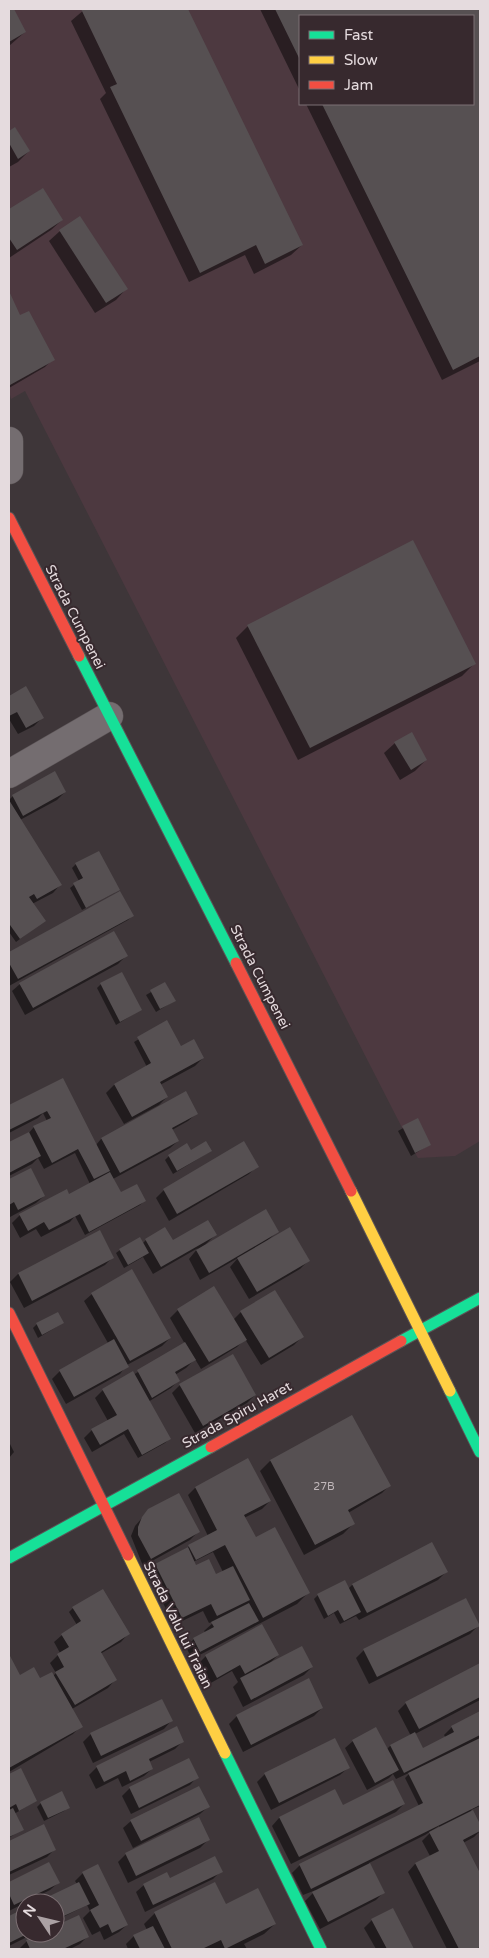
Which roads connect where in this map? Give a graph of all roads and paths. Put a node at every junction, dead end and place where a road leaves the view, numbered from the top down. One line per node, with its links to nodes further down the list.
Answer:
1 (9, 441): 2 (street)
2 (9, 470)
3 (9, 518): 4 (street, Strada Cumpenei)
4 (109, 716): 5 (street); 8 (street, Strada Cumpenei)
5 (9, 774)
6 (480, 1298): 8 (street, Strada Spiru Haret)
7 (9, 1313): 10 (street, Strada Valu lui Traian)
8 (422, 1330): 9 (street, Strada Cumpenei); 10 (street, Strada Spiru Haret)
9 (480, 1452)
10 (103, 1506): 11 (street, Strada Spiru Haret); 12 (street, Strada Valu lui Traian)
11 (9, 1558)
12 (321, 1949)

